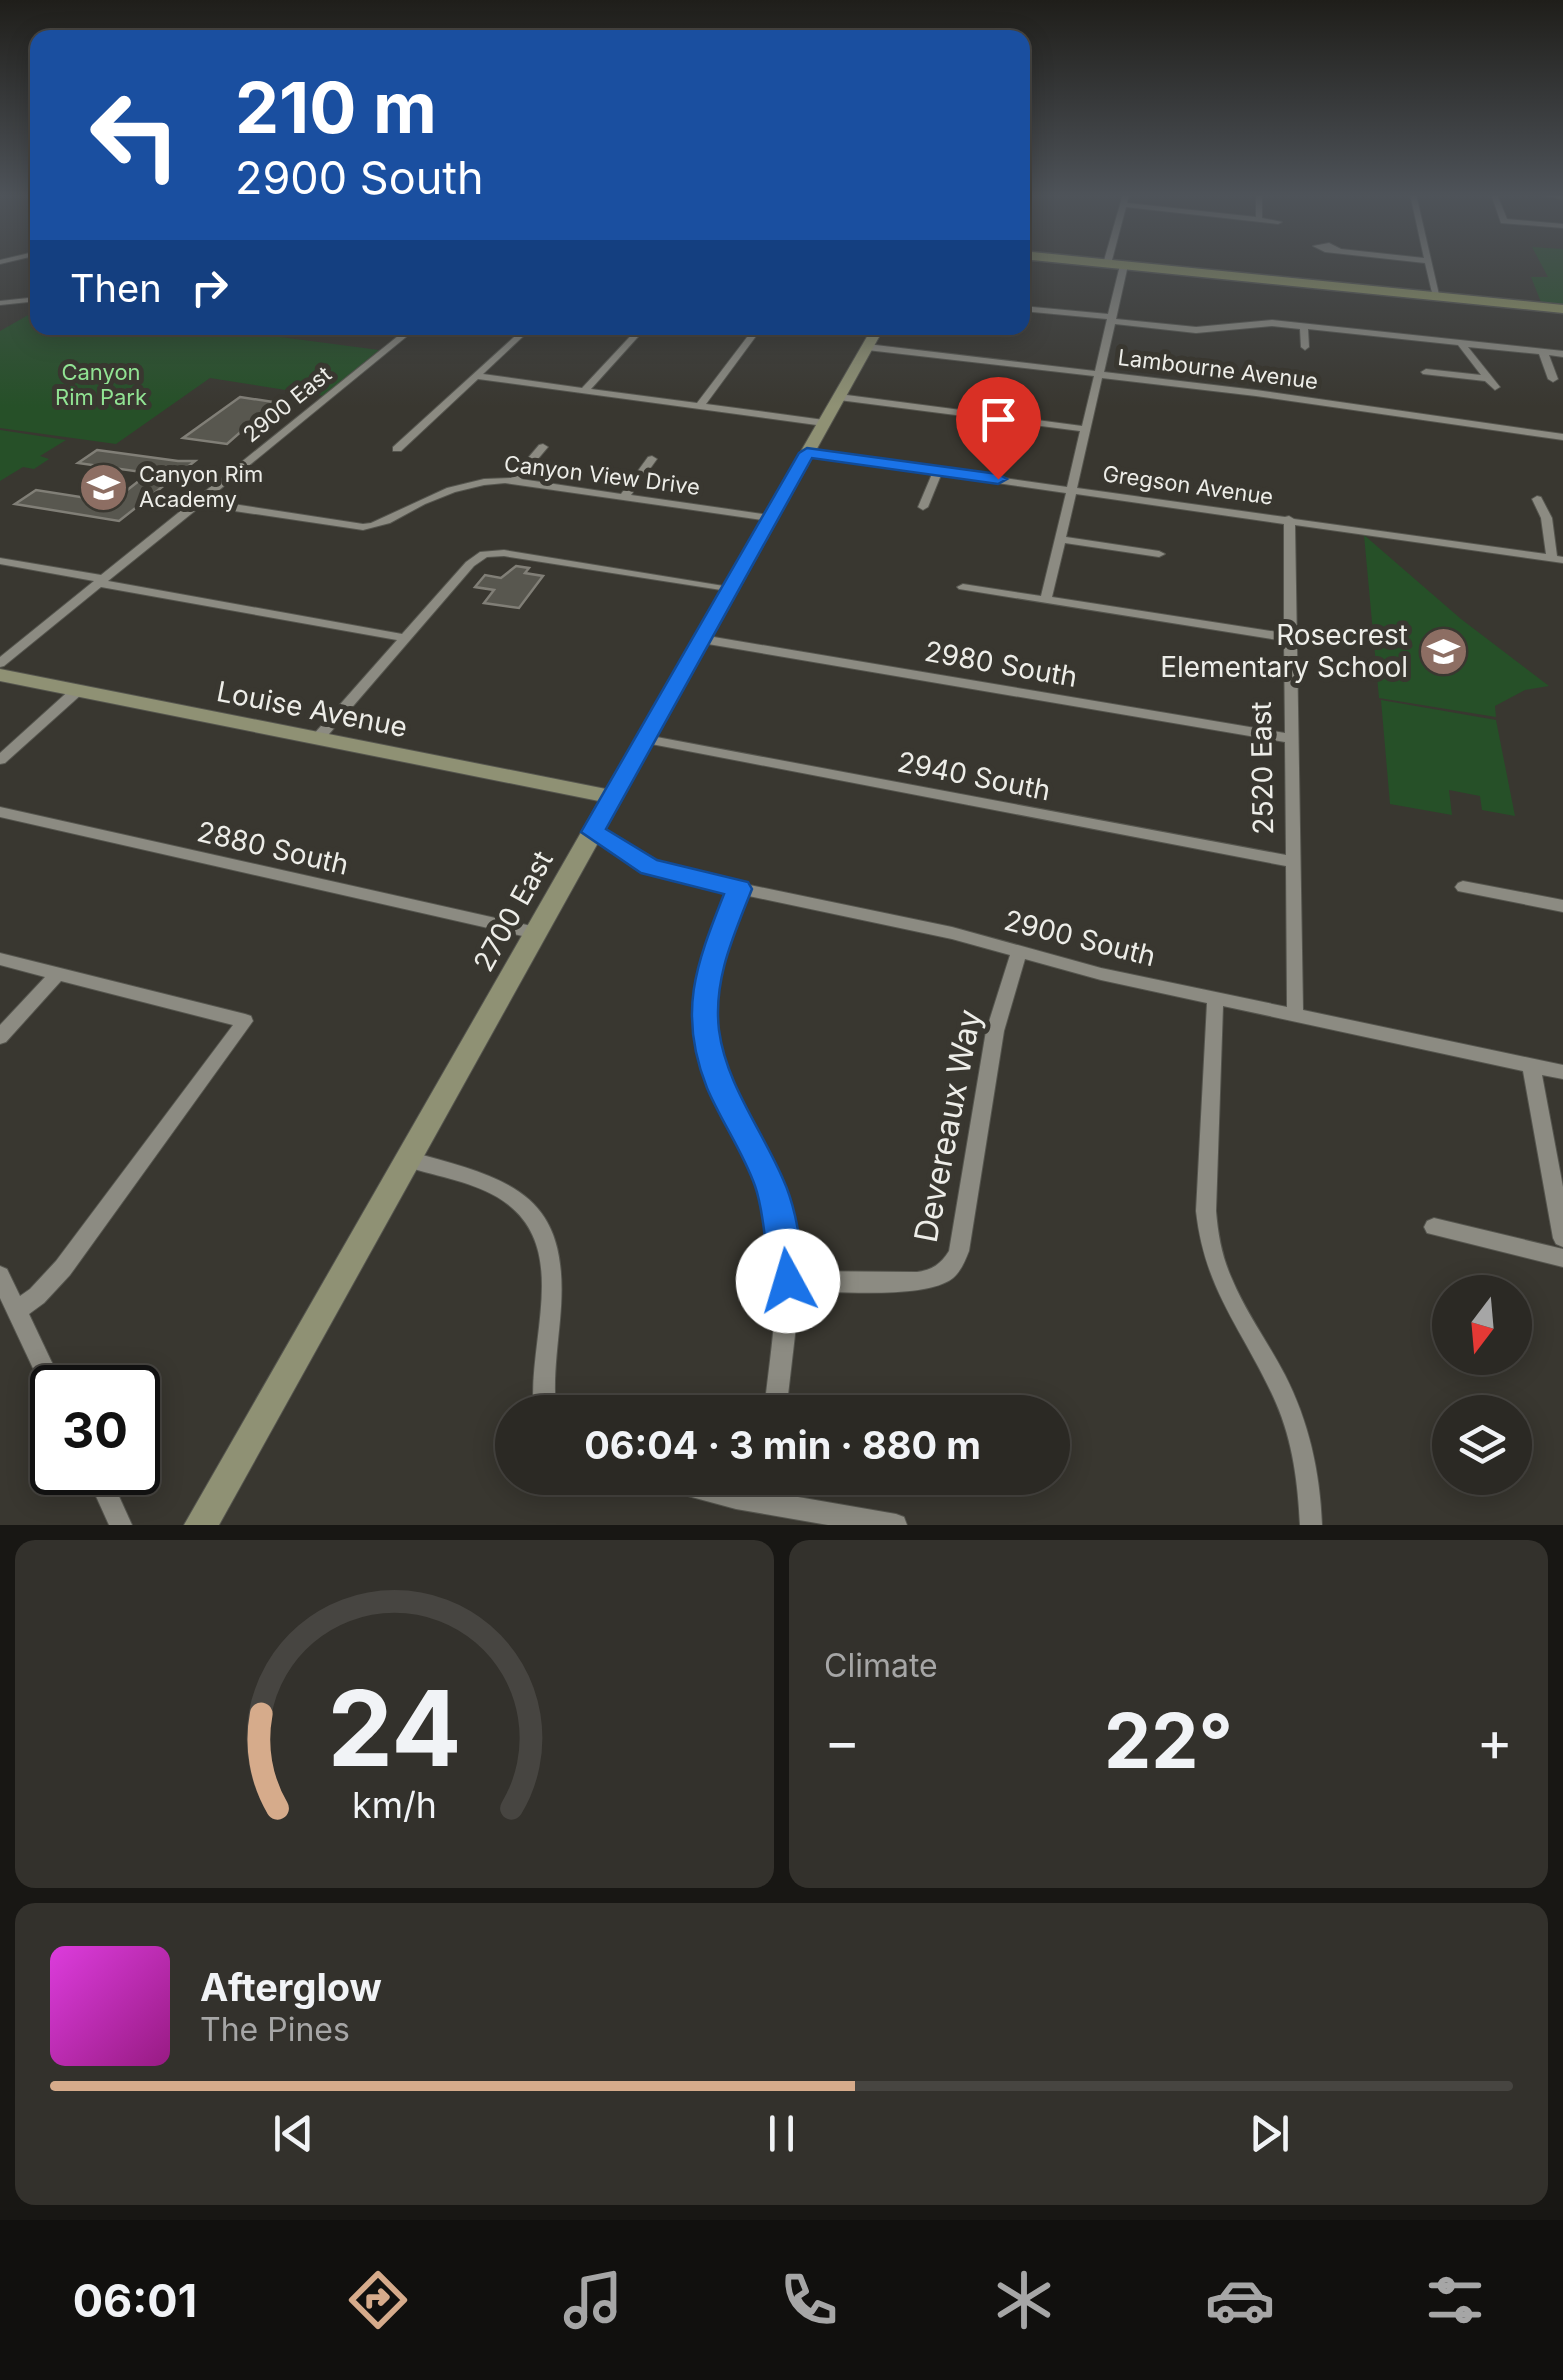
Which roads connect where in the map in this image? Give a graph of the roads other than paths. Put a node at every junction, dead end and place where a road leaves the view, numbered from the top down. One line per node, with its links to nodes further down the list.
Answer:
1 (1124, 265): 9 (street)
2 (1126, 265): 4 (main road)
3 (1430, 265): 4 (street)
4 (1437, 297): 8 (main road)
5 (30, 300): 6 (street)
6 (0, 303)
7 (1030, 309): 9 (street)
8 (1563, 310)
9 (1111, 319): 10 (street); 21 (street)
10 (1304, 326): 16 (street); 17 (street)
11 (404, 335): 43 (street, 2900 East)
12 (520, 335): 22 (street)
13 (636, 335): 26 (street)
14 (753, 335): 28 (street)
15 (873, 337): 21 (street, Lambourne Avenue); 27 (street, 2700 East)
16 (1461, 343): 18 (street); 23 (street)
17 (1305, 348)
18 (1543, 352): 19 (street); 24 (street)
19 (1563, 354)
20 (1426, 372): 23 (street)
21 (1098, 374): 30 (street, Lambourne Avenue); 31 (street)
22 (476, 376): 26 (street); 35 (street)
23 (1488, 378): 25 (street)
24 (1553, 379)
25 (1495, 387)
26 (583, 392): 28 (street)
27 (839, 396): 29 (street, 2700 East); 31 (street)
28 (699, 408): 29 (street)
29 (824, 424): 36 (street, 2700 East)
30 (1488, 426): 32 (street, Lambourne Avenue); 33 (street)
31 (1086, 429): 40 (street)
32 (1563, 437)
33 (1490, 446)
34 (543, 447): 39 (street)
35 (398, 450)
36 (807, 453): 38 (street, Gregson Avenue); 45 (street, 2700 East)
37 (652, 460): 41 (street)
38 (938, 471): 40 (street, Gregson Avenue); 44 (street)
39 (514, 480): 41 (street, Canyon View Drive); 43 (street, Canyon View Drive)
40 (1072, 489): 46 (street, Gregson Avenue); 47 (street)
41 (624, 497): 45 (street, Canyon View Drive)
42 (1537, 500): 49 (street)
43 (198, 502): 51 (street, 2900 East)
44 (924, 507)
45 (770, 518): 53 (street, 2700 East)
46 (1289, 519): 49 (street, Gregson Avenue); 56 (street, 2520 East)
47 (1060, 538): 48 (street); 54 (street)
48 (1159, 554)
49 (1557, 558)
50 (0, 561): 51 (street)
51 (101, 581): 55 (street); 58 (street, 2900 East)
52 (963, 587): 54 (street)
53 (730, 590): 55 (street); 57 (street, 2700 East)
54 (1046, 600): 56 (street)
55 (405, 638): 61 (street)
56 (1291, 638): 63 (street, 2520 East)
57 (702, 639): 62 (street, 2700 East); 63 (street, 2980 South)
58 (0, 663)
59 (0, 675): 60 (street, Louise Avenue)
60 (78, 690): 61 (street, Louise Avenue); 64 (street)
61 (318, 738): 65 (street, Louise Avenue)
62 (646, 739): 65 (street, 2700 East); 68 (street, 2940 South)
63 (1292, 739): 68 (street, 2520 East)
64 (0, 760)
65 (612, 797): 67 (street, 2700 East)
66 (0, 812): 72 (street, 2880 South)
67 (593, 832): 70 (street, 2900 South); 72 (street, 2700 East)
68 (1294, 862): 77 (street, 2520 East)
69 (1463, 887): 71 (street)
70 (739, 889): 73 (street, 2900 South); 86 (street)
71 (1563, 906)
72 (536, 932): 81 (street, 2700 East)
73 (1019, 952): 76 (street, 2900 South); 86 (street, Devereaux Way)
74 (0, 959): 75 (street)
75 (58, 973): 78 (street); 87 (street)
76 (1215, 999): 77 (street, 2900 South); 98 (street)
77 (1295, 1015): 79 (street, 2900 South)
78 (0, 1037)
79 (1531, 1066): 80 (street, 2900 South); 83 (street)
80 (1563, 1072)
81 (408, 1159): 89 (street); 96 (street, 2700 East)
82 (1434, 1228): 84 (street)
83 (1563, 1238)
84 (1563, 1258)
85 (0, 1276): 87 (street)
86 (788, 1281): 90 (street)
87 (17, 1310): 88 (street)
88 (43, 1365)
89 (544, 1395)
90 (777, 1395)
91 (107, 1495): 95 (street)
92 (731, 1495): 94 (street)
93 (764, 1495): 94 (street)
94 (763, 1503): 97 (street)
95 (121, 1525)
96 (201, 1525)
97 (896, 1525)
98 (1312, 1525)

